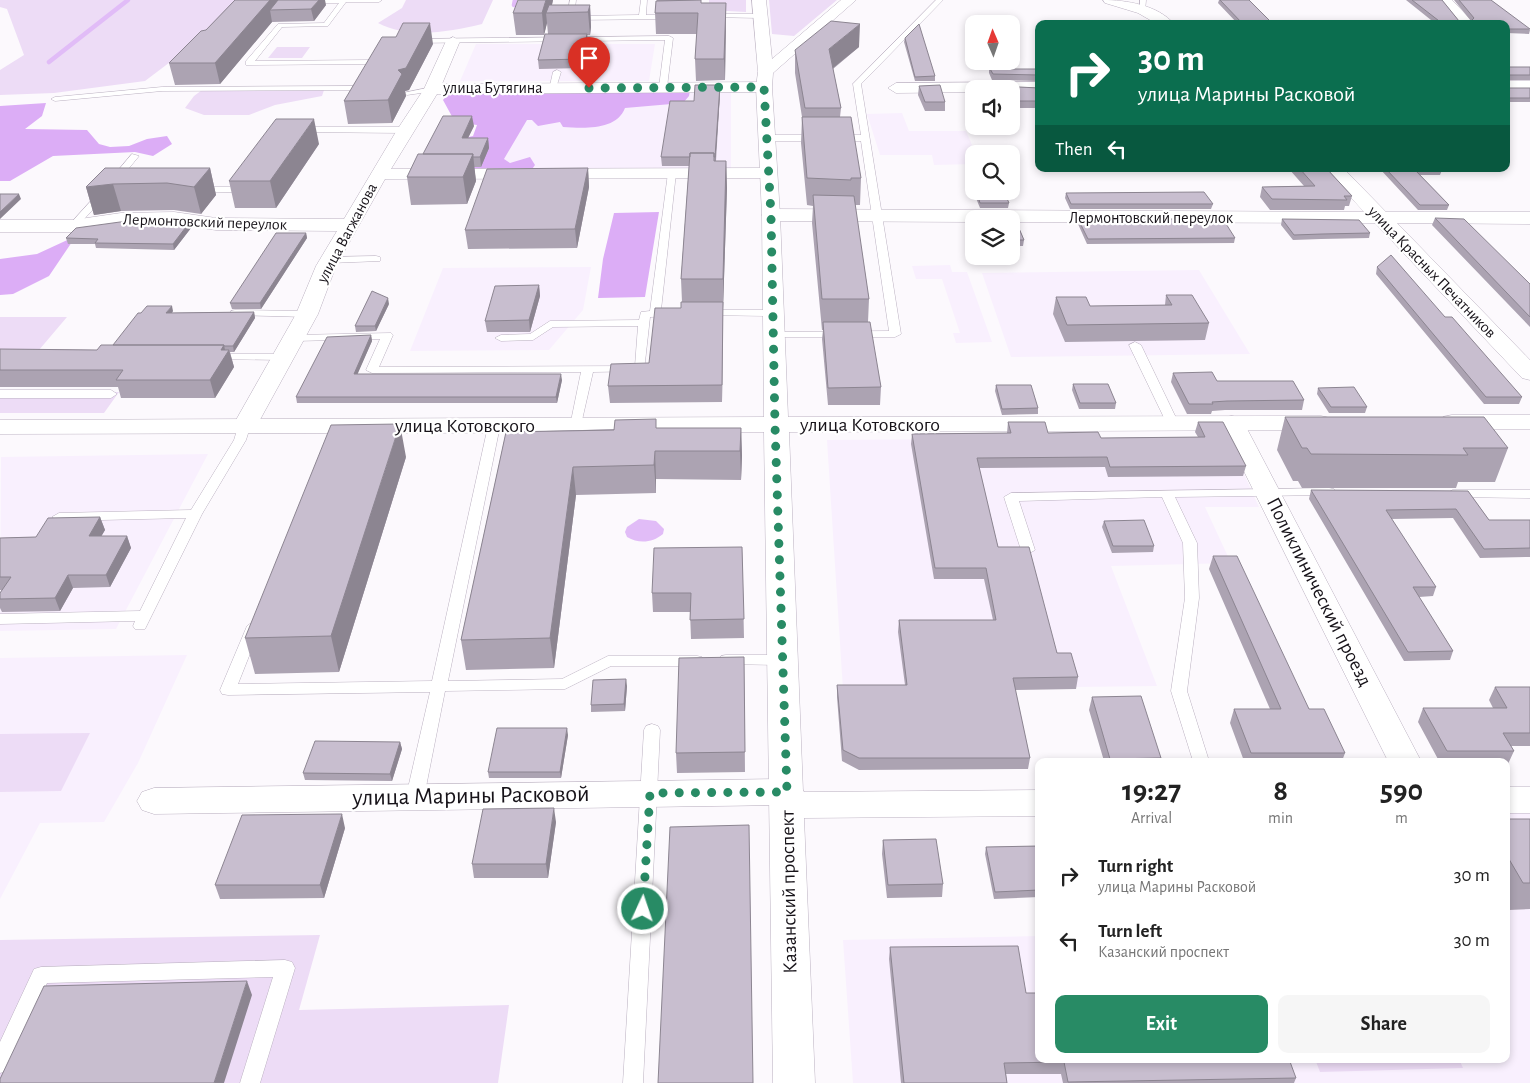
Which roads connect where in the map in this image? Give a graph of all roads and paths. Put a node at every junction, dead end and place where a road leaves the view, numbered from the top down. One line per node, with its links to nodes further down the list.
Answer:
1 (379, 0): 10 (lane)
2 (573, 0): 14 (lane)
3 (644, 0): 14 (lane)
4 (759, 0): 13 (street, Казанский проспект)
5 (849, 0): 23 (street)
6 (940, 0): 38 (lane)
7 (1110, 0): 11 (street)
8 (1445, 0): 17 (street)
9 (298, 1): 10 (lane)
10 (344, 1): 20 (lane)
11 (1143, 5): 16 (street)
12 (702, 16): 13 (lane)
13 (761, 16): 23 (street, Казанский проспект)
14 (642, 17): 15 (lane)
15 (682, 17)
16 (1162, 20)
17 (1463, 20)
18 (404, 40): 19 (lane)
19 (453, 41): 26 (lane); 32 (street, улица Вагжанова)
20 (371, 62)
21 (557, 72): 28 (lane)
22 (172, 78): 31 (lane)
23 (765, 79): 26 (street, улица Бутягина); 37 (street, Казанский проспект)
24 (1510, 86): 25 (street)
25 (1530, 86)
26 (663, 87): 28 (street, улица Бутягина)
27 (358, 88): 31 (lane)
28 (552, 88): 32 (street, улица Бутягина)
29 (896, 88): 30 (street)
30 (1035, 88)
31 (162, 89): 34 (lane)
32 (432, 89): 33 (lane); 36 (street, улица Вагжанова)
33 (407, 93)
34 (55, 99)
35 (287, 130): 36 (lane)
36 (405, 130): 44 (street, улица Вагжанова)
37 (766, 138): 38 (lane); 43 (street, Казанский проспект)
38 (866, 138): 49 (lane)
39 (135, 156): 45 (lane)
40 (250, 167): 47 (lane)
41 (1337, 172): 50 (street, улица Красных Печатников)
42 (672, 173): 43 (street); 44 (street); 58 (lane)
43 (768, 173): 48 (street, Казанский проспект)
44 (379, 174): 52 (street, улица Вагжанова)
45 (106, 190): 46 (lane); 54 (lane)
46 (122, 190)
47 (186, 190)
48 (771, 215): 49 (street, Лермонтовский переулок); 61 (street, Казанский проспект)
49 (878, 217): 50 (street, Лермонтовский переулок); 61 (lane)
50 (1380, 218): 51 (street, Лермонтовский переулок); 68 (street, улица Красных Печатников)
51 (1530, 218)
52 (350, 225): 54 (street, Лермонтовский переулок); 55 (street, улица Вагжанова)
53 (0, 226): 54 (street, Лермонтовский переулок)
54 (73, 226)
55 (330, 260): 56 (lane); 59 (street, улица Вагжанова)
56 (376, 260)
57 (219, 313): 59 (lane)
58 (655, 313): 60 (lane); 61 (lane)
59 (307, 314): 62 (street, улица Вагжанова)
60 (644, 323): 63 (lane); 67 (lane)
61 (774, 324): 76 (street, Казанский проспект)
62 (294, 338): 66 (street, улица Вагжанова); 67 (lane)
63 (500, 338)
64 (1134, 345): 74 (lane)
65 (205, 357): 66 (lane)
66 (283, 357): 80 (street, улица Вагжанова)
67 (588, 369): 78 (lane)
68 (1530, 373)
69 (0, 394): 70 (lane)
70 (111, 394)
71 (1434, 422): 72 (street)
72 (1530, 422)
73 (1348, 423): 75 (street, улица Котовского)
74 (1173, 424): 75 (street, улица Котовского); 76 (street, улица Котовского)
75 (1232, 424): 81 (street, Поликлинический проезд)
76 (775, 425): 78 (street, улица Котовского); 91 (street, Казанский проспект)
77 (494, 426): 78 (street, улица Котовского); 80 (street, улица Котовского); 92 (lane)
78 (576, 426)
79 (0, 427): 80 (street, улица Котовского)
80 (244, 427): 86 (lane)
81 (1267, 491): 82 (lane); 83 (lane); 95 (street, Поликлинический проезд)
82 (1345, 492)
83 (1167, 493): 88 (lane); 94 (lane)
84 (1442, 494): 85 (lane)
85 (1530, 494)
86 (195, 514): 87 (lane); 90 (lane)
87 (59, 517)
88 (1028, 550)
89 (260, 609): 92 (lane)
90 (0, 619)
91 (783, 660): 92 (lane); 98 (street, Казанский проспект)
92 (439, 686): 97 (lane)
93 (652, 730): 96 (lane)
94 (1200, 758)
95 (1403, 758)
96 (650, 793): 97 (street, улица Марины Расковой); 98 (street, улица Марины Расковой); 105 (lane)
97 (415, 796): 101 (street, улица Марины Расковой)
98 (787, 798): 102 (street, улица Марины Расковой); 106 (street, Казанский проспект)
99 (1510, 800): 100 (street)
100 (1530, 800)
101 (154, 801)
102 (1035, 804)
103 (0, 1064): 104 (lane)
104 (250, 1083)
105 (633, 1083)
106 (794, 1083)

